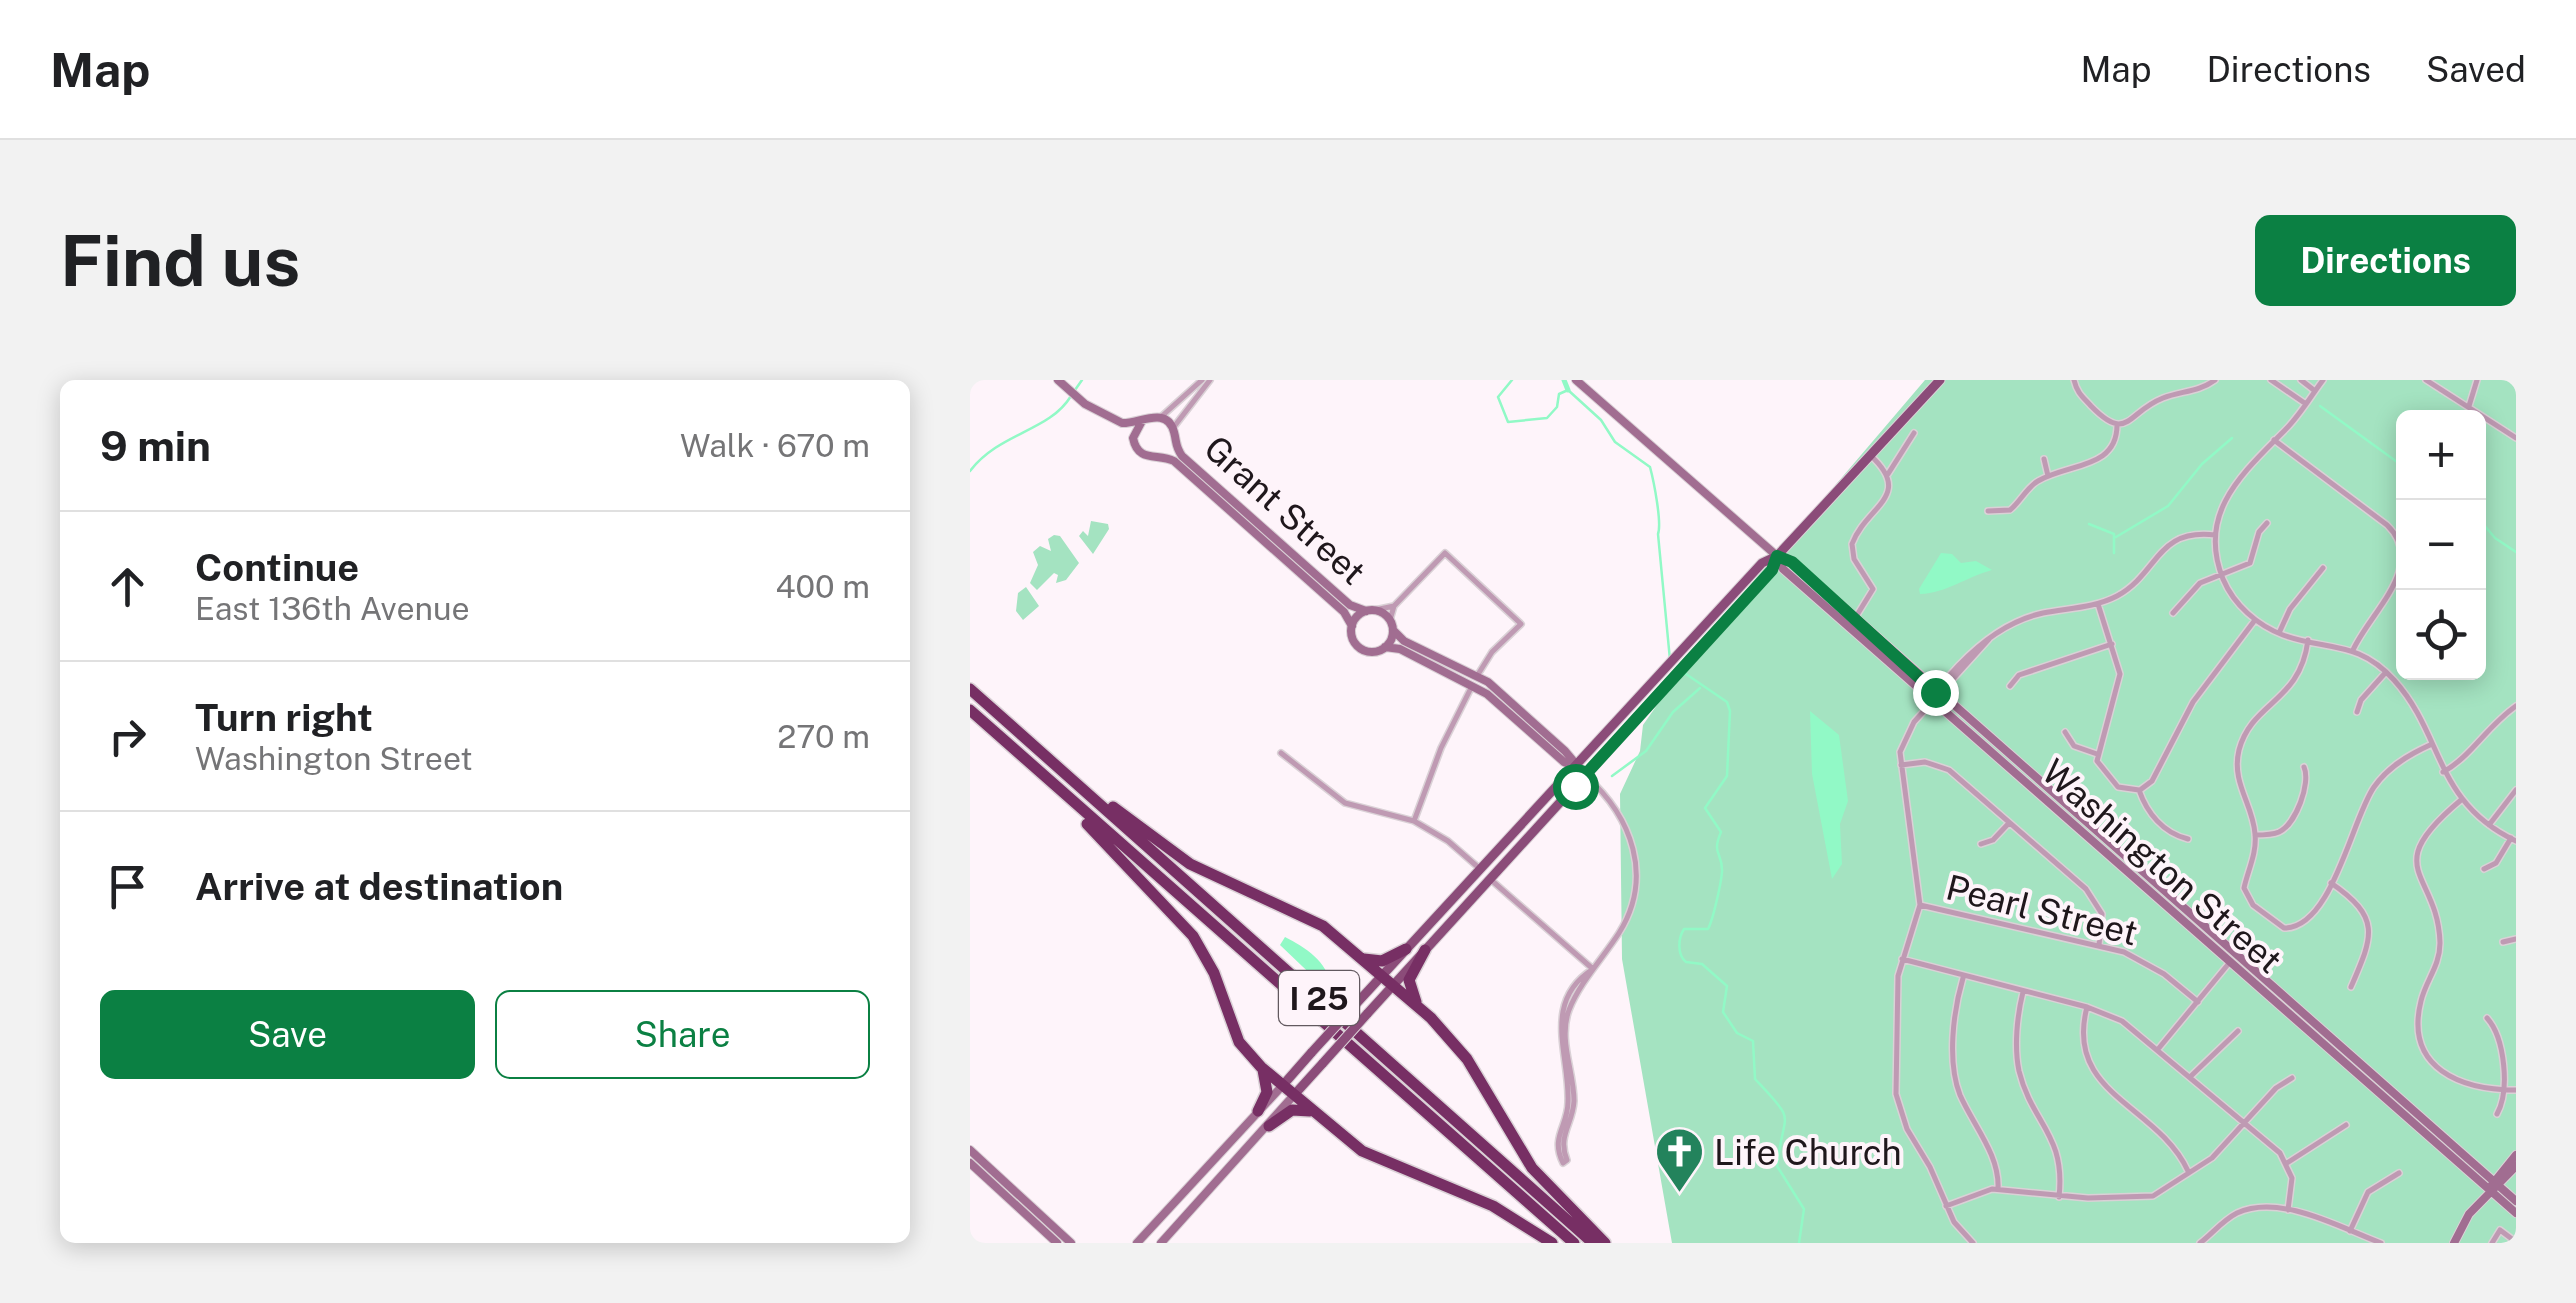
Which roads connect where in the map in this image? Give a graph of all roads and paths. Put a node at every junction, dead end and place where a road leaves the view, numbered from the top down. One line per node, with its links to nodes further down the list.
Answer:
1 (1058, 380): 18 (main road)
2 (1202, 380): 16 (street)
3 (1210, 380): 20 (street)
4 (1576, 380): 34 (main road, Washington Street)
5 (1940, 380): 26 (main road)
6 (2074, 380): 19 (street)
7 (2215, 380): 19 (street)
8 (2271, 380): 14 (street)
9 (2301, 380): 13 (street)
10 (2323, 380): 13 (street)
11 (2426, 380): 15 (street)
12 (2477, 380): 15 (street)
13 (2315, 390): 14 (street)
14 (2306, 404): 24 (street)
15 (2469, 406): 23 (street)
16 (1159, 417): 17 (main road); 20 (main road)
17 (1142, 421): 18 (main road); 22 (main road)
18 (1122, 424): 22 (main road)
19 (2117, 425): 30 (street)
20 (1173, 428): 25 (main road)
21 (1914, 433): 29 (street)
22 (1133, 438): 27 (main road)
23 (2516, 438)
24 (2274, 440): 33 (street); 49 (street)
25 (1174, 442): 27 (main road); 39 (main road, Grant Street)
26 (1870, 455): 29 (street); 34 (main road)
27 (1161, 457): 44 (main road, Grant Street)
28 (2044, 460): 30 (street)
29 (1888, 474): 42 (street)
30 (2048, 477): 31 (street)
31 (1988, 511)
32 (2267, 523): 36 (street)
33 (2216, 536): 36 (street); 37 (street)
34 (1777, 556): 42 (main road, Washington Street); 54 (main road)
35 (2323, 568): 45 (street)
36 (2222, 574): 40 (street); 41 (street)
37 (2098, 604): 47 (street); 57 (street)
38 (1394, 606): 39 (street); 43 (street); 53 (street)
39 (1371, 611): 43 (main road); 44 (main road)
40 (2173, 612)
41 (2255, 620): 45 (street); 74 (street)
42 (1852, 624): 57 (main road, Washington Street)
43 (1392, 625): 48 (main road); 53 (main road)
44 (1352, 626): 48 (main road)
45 (2278, 633): 46 (street)
46 (2308, 640): 49 (street); 72 (street)
47 (2112, 644): 51 (street); 55 (street)
48 (1385, 647): 53 (main road)
49 (2353, 650): 50 (street)
50 (2386, 672): 60 (street); 63 (street)
51 (2120, 674): 52 (street); 65 (street)
52 (2131, 674)
53 (1475, 680): 68 (main road); 77 (street)
54 (1662, 683): 68 (main road); 71 (main road)
55 (2010, 686)
56 (970, 693): 66 (highway, I 25); 155 (highway)
57 (1936, 697): 67 (street); 97 (main road, Washington Street)
58 (2516, 706): 70 (street)
59 (970, 710): 154 (highway)
60 (2357, 712)
61 (970, 719): 79 (highway, I 25)
62 (2065, 732): 65 (street)
63 (2430, 745): 70 (street); 88 (street)
64 (1280, 754): 77 (street)
65 (2097, 754): 74 (street)
66 (1043, 756): 98 (highway); 155 (highway, I 25)
67 (1901, 765): 78 (street); 89 (street)
68 (1576, 767): 71 (main road); 85 (main road)
69 (2304, 767): 81 (street)
70 (2443, 772): 76 (street)
71 (1585, 775): 87 (main road); 101 (street)
72 (2238, 781): 73 (street); 81 (street)
73 (2229, 783)
74 (2139, 790): 82 (street)
75 (2516, 790): 80 (street)
76 (2462, 799): 80 (street); 115 (street)
77 (1414, 821): 85 (street)
78 (2009, 822): 84 (street); 94 (street)
79 (1087, 824): 118 (highway); 153 (highway, I 25)
80 (2489, 825): 83 (street)
81 (2255, 835): 90 (street)
82 (2188, 838)
83 (2513, 840): 86 (street)
84 (1981, 844)
85 (1479, 868): 95 (main road)
86 (2484, 869)
87 (1490, 879): 96 (main road); 101 (street)
88 (2331, 884): 90 (street); 108 (street)
89 (1920, 905): 94 (street, Pearl Street); 99 (street)
90 (2291, 928): 91 (street)
91 (2291, 937)
92 (2516, 938): 93 (street)
93 (2503, 942)
94 (2098, 945): 102 (street, Pearl Street)
95 (1406, 949): 98 (highway); 104 (main road)
96 (1425, 950): 107 (main road); 111 (highway)
97 (2233, 958): 103 (main road, Washington Street); 106 (street); 139 (main road, Washington Street)
98 (1362, 959): 104 (highway)
99 (1902, 960): 105 (street); 143 (street)
100 (2165, 964): 102 (street)
101 (1593, 969): 133 (street)
102 (2161, 971): 110 (street, Pearl Street)
103 (2241, 971): 106 (street); 139 (main road, Washington Street)
104 (1382, 976): 107 (highway); 121 (main road, bridge)
105 (1963, 978): 109 (street); 140 (street)
106 (2221, 978): 110 (street)
107 (1393, 985): 111 (highway); 124 (main road, bridge)
108 (2351, 987)
109 (2023, 992): 112 (street); 141 (street)
110 (2198, 1002): 117 (street)
111 (1417, 1006): 156 (highway)
112 (2088, 1007): 117 (street); 137 (street)
113 (2487, 1018): 122 (street)
114 (2238, 1031): 119 (street)
115 (2420, 1032): 116 (street); 122 (street)
116 (2410, 1034)
117 (2159, 1048): 119 (street)
118 (1261, 1066): 121 (highway); 125 (highway)
119 (2191, 1076): 128 (street)
120 (2292, 1078): 128 (street)
121 (1283, 1085): 124 (highway); 125 (main road)
122 (2503, 1090): 123 (street); 127 (street)
123 (2516, 1090)
124 (1294, 1095): 126 (highway); 130 (main road)
125 (1258, 1111): 150 (main road)
126 (1311, 1112): 130 (highway); 152 (highway)
127 (2498, 1114)
128 (2245, 1124): 134 (street); 137 (street)
129 (2346, 1125): 134 (street)
130 (1269, 1126): 151 (main road)
131 (970, 1150): 149 (main road)
132 (2516, 1155): 139 (main road)
133 (1565, 1161)
134 (2287, 1162): 144 (street)
135 (970, 1163): 148 (main road)
136 (2516, 1166): 139 (main road)
137 (2188, 1171): 141 (street)
138 (2400, 1173): 146 (street)
139 (2494, 1186): 142 (main road, Washington Street); 145 (main road, Washington Street); 160 (main road)
140 (1998, 1189): 141 (street); 143 (street)
141 (2059, 1197)
142 (2516, 1201)
143 (1946, 1206): 157 (street)
144 (2288, 1210): 146 (street); 158 (street)
145 (2516, 1213)
146 (2350, 1231): 159 (street)
147 (2516, 1242): 161 (street)
148 (1058, 1243)
149 (1071, 1243)
150 (1137, 1243)
151 (1161, 1243)
152 (1552, 1243)
153 (1563, 1243)
154 (1574, 1243)
155 (1590, 1243)
156 (1605, 1243)
157 (1972, 1243)
158 (2200, 1243)
159 (2382, 1243)
160 (2454, 1243)
161 (2492, 1243)

